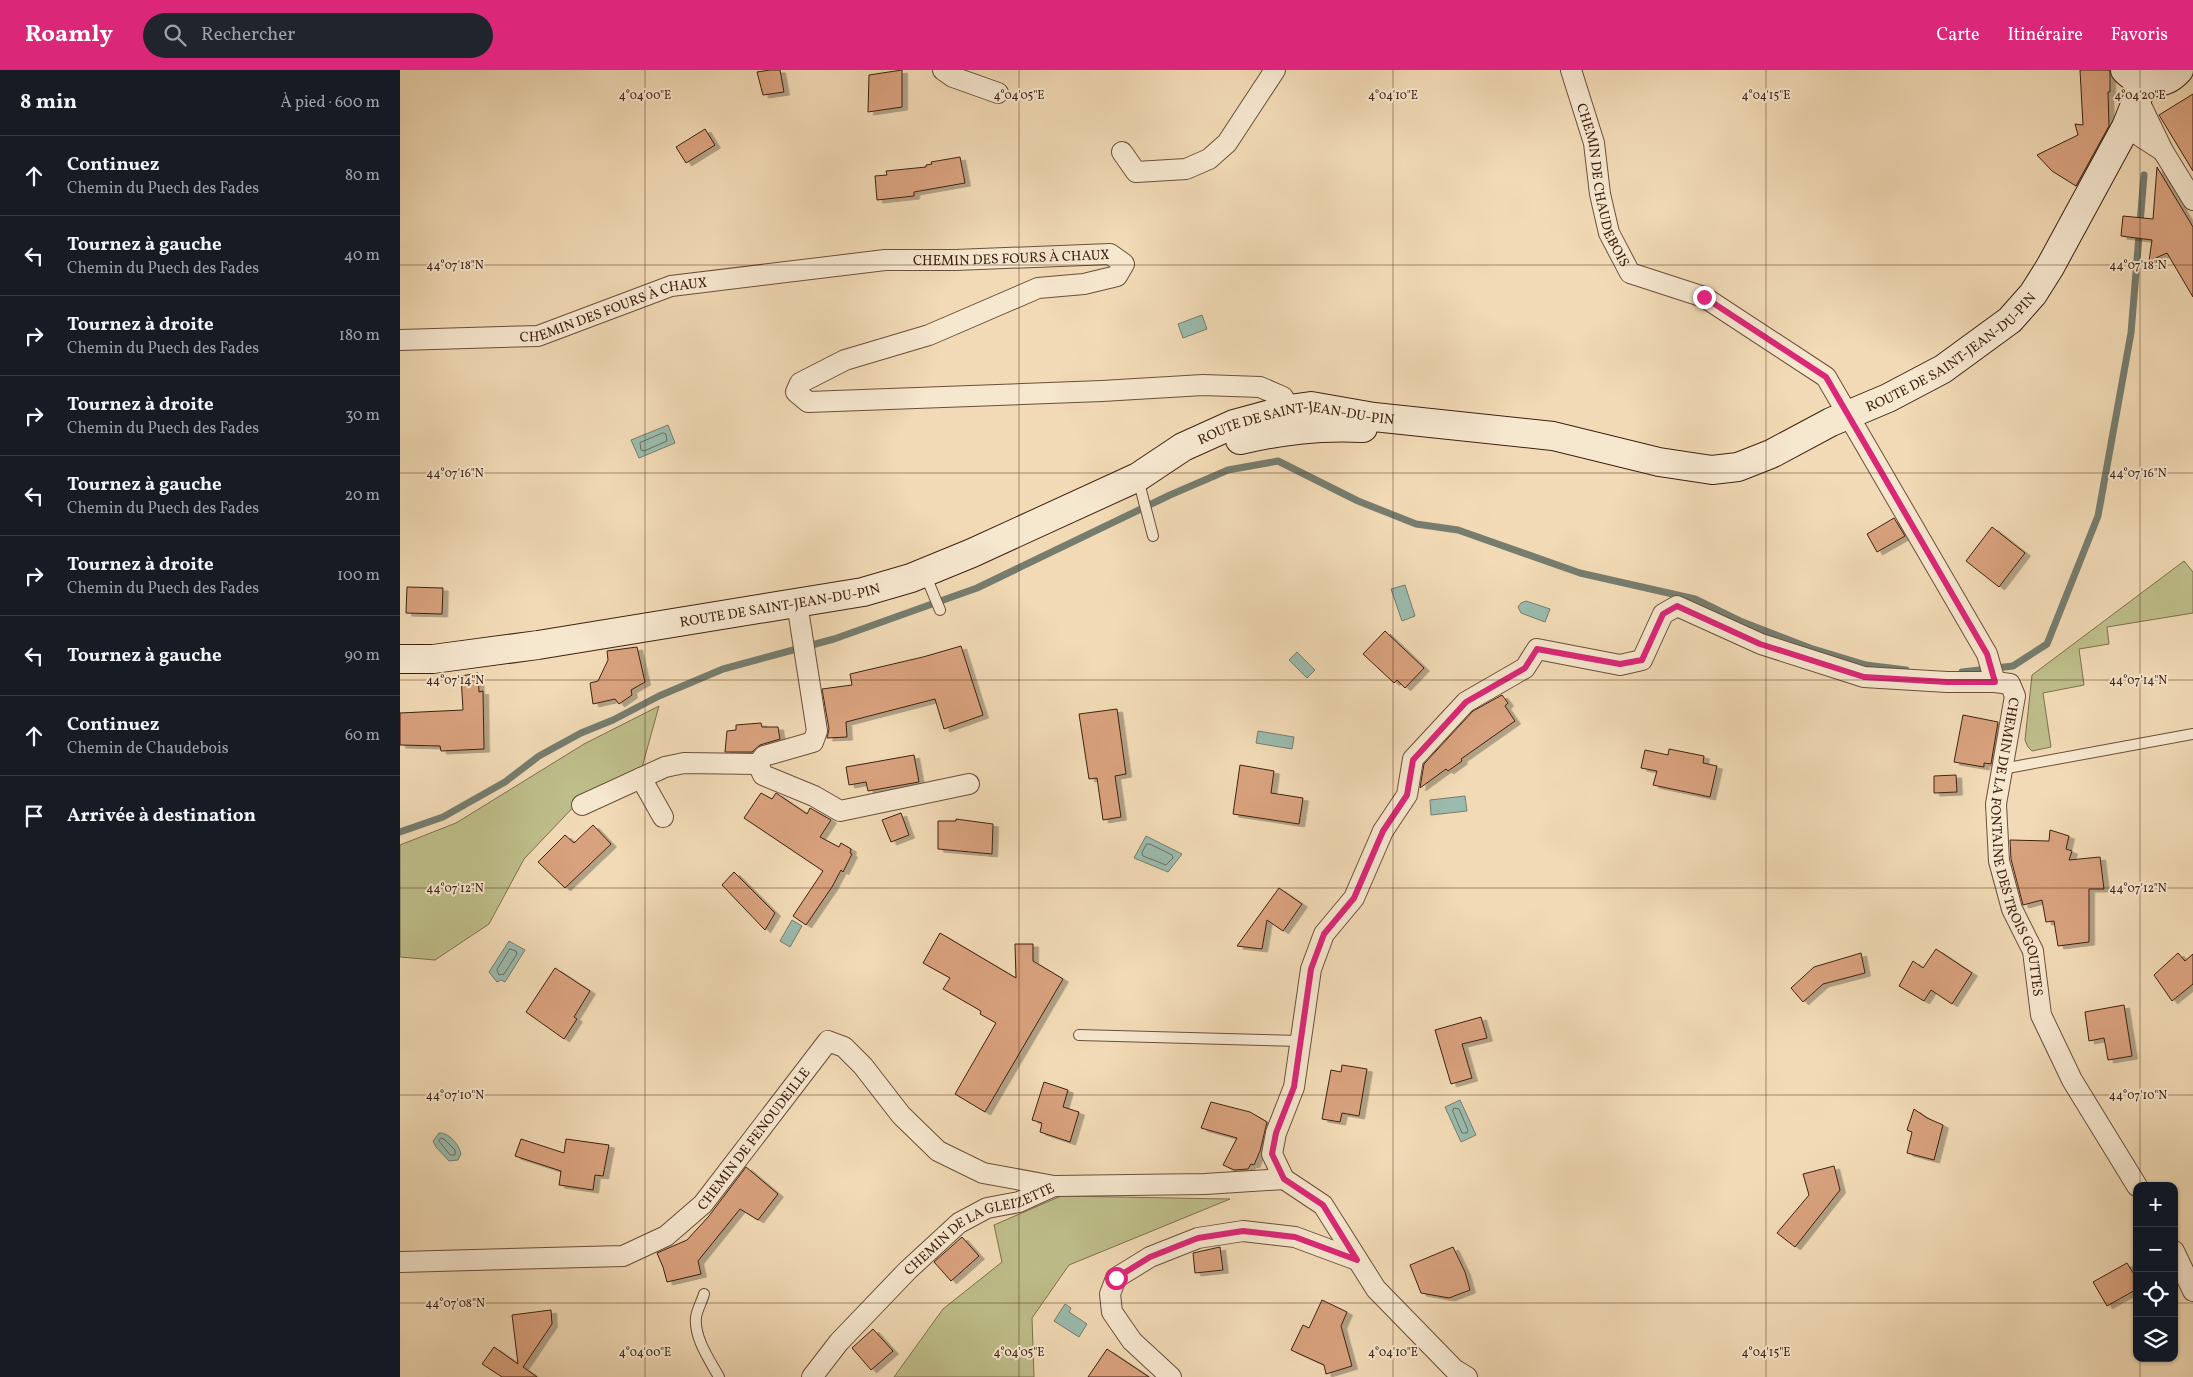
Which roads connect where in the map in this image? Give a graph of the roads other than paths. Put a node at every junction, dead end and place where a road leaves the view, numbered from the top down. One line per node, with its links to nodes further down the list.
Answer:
1 (943, 70): 5 (street)
2 (1275, 70): 10 (street)
3 (1571, 70): 14 (street, CHEMIN DE CHAUDEBOIS)
4 (2179, 70): 6 (main road)
5 (972, 76): 7 (street)
6 (2135, 84): 8 (main road, ROUTE DE SAINT-JEAN-DU-PIN); 9 (street)
7 (998, 93)
8 (2126, 127): 9 (street); 14 (main road, ROUTE DE SAINT-JEAN-DU-PIN)
9 (2163, 151): 11 (street)
10 (1122, 152)
11 (2193, 200)
12 (400, 340): 13 (street, CHEMIN DES FOURS À CHAUX)
13 (1289, 409): 15 (main road, ROUTE DE SAINT-JEAN-DU-PIN); 16 (main road, ROUTE DE SAINT-JEAN-DU-PIN)
14 (1849, 415): 15 (main road, ROUTE DE SAINT-JEAN-DU-PIN); 22 (street, CHEMIN DE LA FONTAINE DES TROIS GOUTTES)
15 (1464, 428): 16 (main road, ROUTE DE SAINT-JEAN-DU-PIN)
16 (1140, 484): 17 (lane); 18 (main road, ROUTE DE SAINT-JEAN-DU-PIN)
17 (1154, 536)
18 (927, 579): 19 (main road, ROUTE DE SAINT-JEAN-DU-PIN); 20 (lane)
19 (797, 602): 21 (main road, ROUTE DE SAINT-JEAN-DU-PIN); 24 (street)
20 (940, 610)
21 (400, 659)
22 (1995, 682): 25 (street, CHEMIN DE LA FONTAINE DES TROIS GOUTTES); 31 (street)
23 (2193, 734): 25 (lane)
24 (758, 764): 26 (street); 27 (street)
25 (2002, 769): 33 (street, CHEMIN DE LA FONTAINE DES TROIS GOUTTES)
26 (641, 778): 28 (street); 29 (street)
27 (969, 784)
28 (582, 805)
29 (663, 817)
30 (1079, 1036): 31 (lane)
31 (1301, 1041): 32 (street)
32 (1284, 1179): 34 (street, CHEMIN DE LA GLEIZETTE); 36 (street)
33 (2135, 1182)
34 (1054, 1186): 37 (street, CHEMIN DE FENOUDEILLE); 41 (street, CHEMIN DE LA GLEIZETTE)
35 (2178, 1259): 38 (street)
36 (1357, 1260): 42 (street); 43 (street)
37 (400, 1262)
38 (2193, 1291)
39 (704, 1294): 40 (lane)
40 (719, 1377)
41 (812, 1377)
42 (1171, 1377)
43 (1466, 1377)

